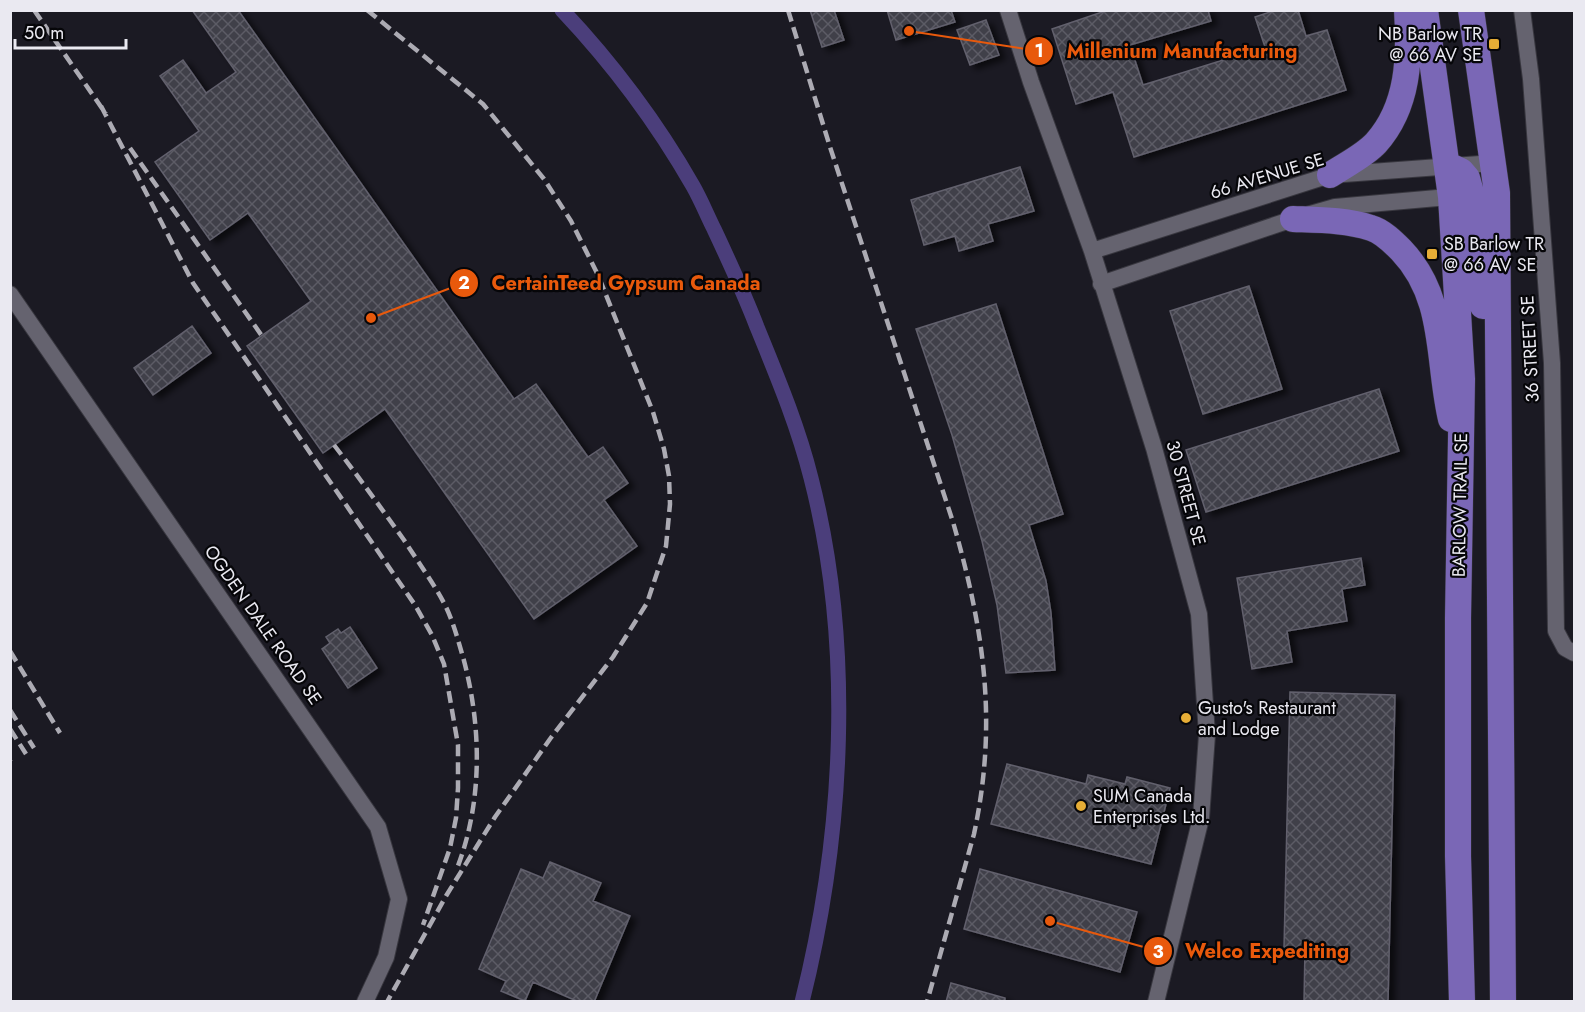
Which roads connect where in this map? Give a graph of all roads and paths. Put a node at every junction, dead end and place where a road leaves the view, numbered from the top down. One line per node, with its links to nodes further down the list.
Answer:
1 (1008, 10): 12 (street, 30 STREET SE)
2 (1407, 10): 8 (main road)
3 (1425, 10): 7 (main road, BARLOW TRAIL SE)
4 (1471, 10): 6 (main road, BARLOW TRAIL SE)
5 (1522, 10): 17 (street, 36 STREET SE)
6 (1494, 163): 7 (street, 66 AVENUE SE); 9 (main road, BARLOW TRAIL SE)
7 (1448, 165): 8 (street, 66 AVENUE SE); 10 (main road, BARLOW TRAIL SE)
8 (1330, 175): 12 (street, 66 AVENUE SE)
9 (1497, 193): 10 (street); 15 (main road, BARLOW TRAIL SE)
10 (1461, 196): 11 (street); 15 (main road); 16 (main road, BARLOW TRAIL SE)
11 (1293, 219): 13 (street); 16 (main road)
12 (1092, 251): 13 (street, 30 STREET SE)
13 (1101, 284): 20 (street, 30 STREET SE)
14 (10, 294): 19 (street, OGDEN DALE ROAD SE)
15 (1498, 401): 21 (main road, BARLOW TRAIL SE)
16 (1461, 466): 18 (main road, BARLOW TRAIL SE)
17 (1570, 651)
18 (1461, 995)
19 (365, 1002)
20 (1156, 1002)
21 (1503, 1002)

